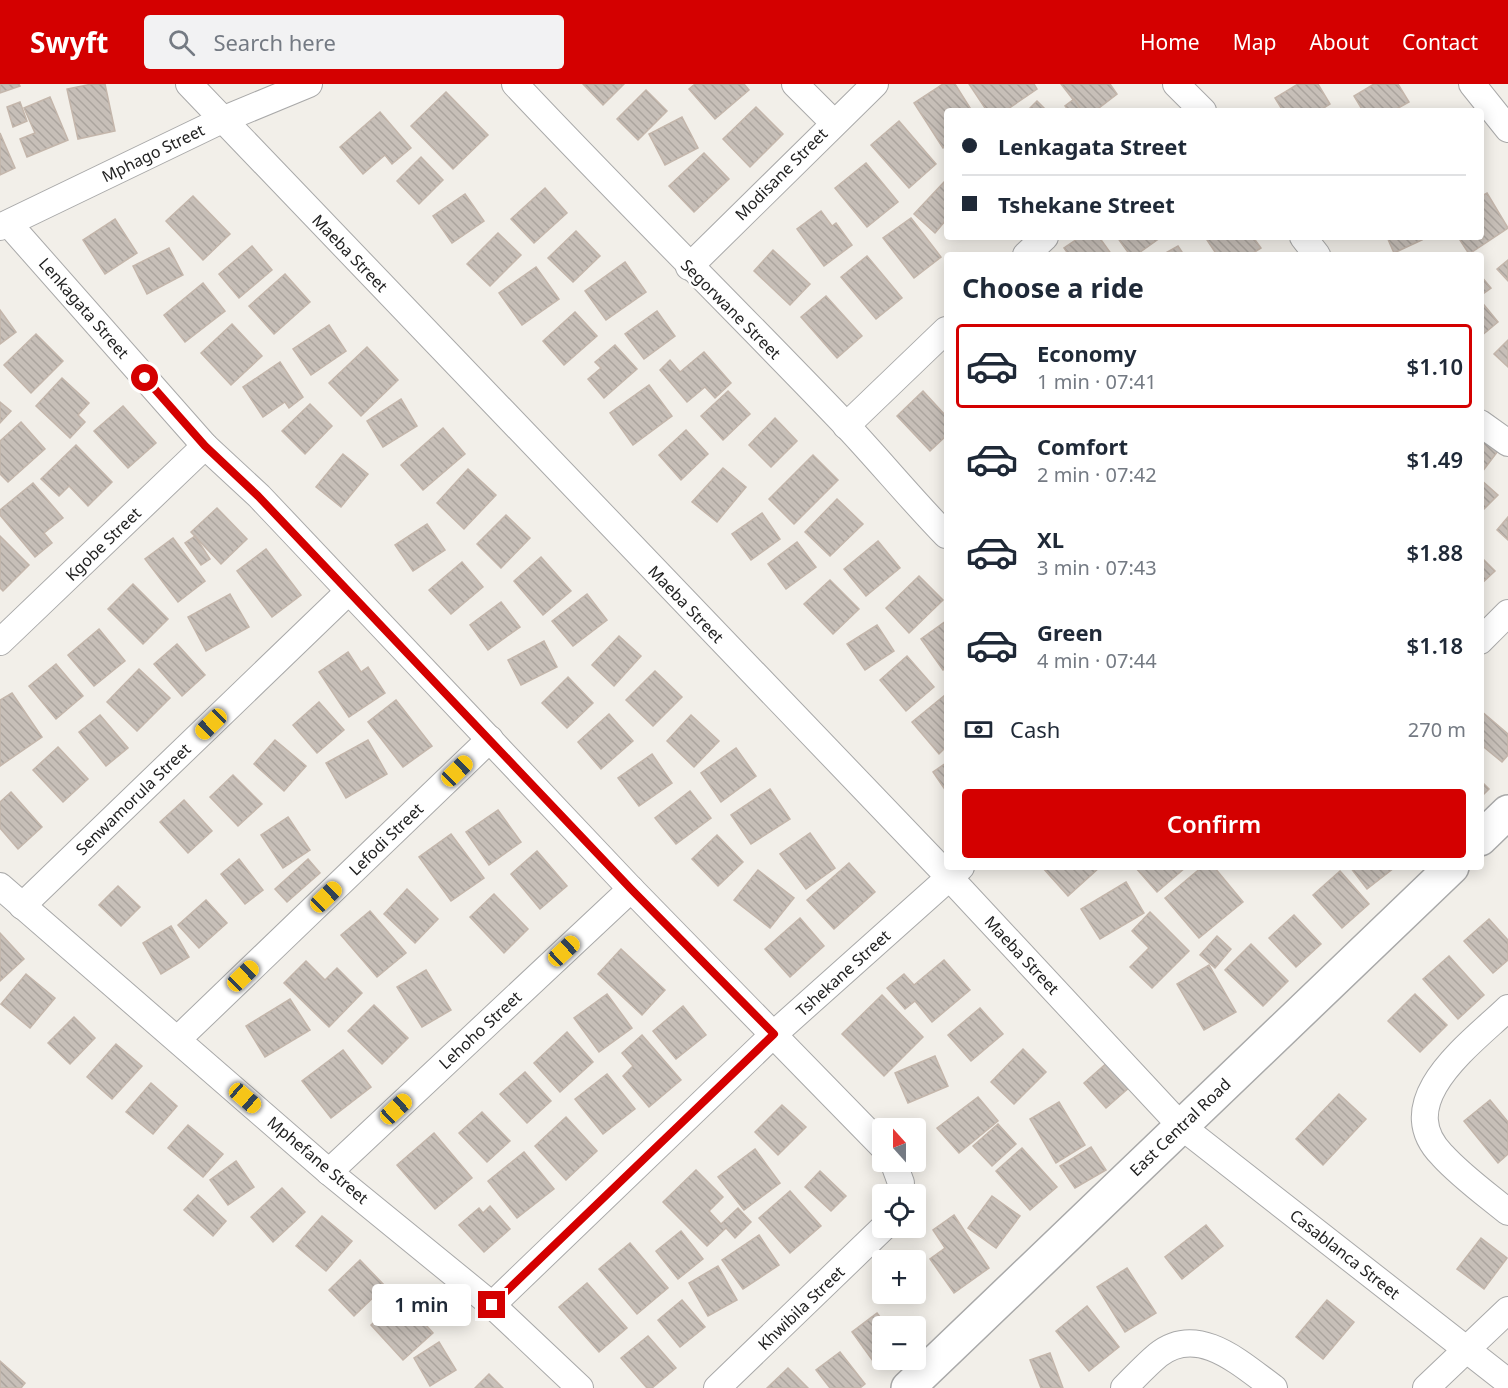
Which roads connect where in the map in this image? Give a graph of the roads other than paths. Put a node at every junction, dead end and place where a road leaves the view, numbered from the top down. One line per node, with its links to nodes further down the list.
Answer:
1 (189, 84): 7 (street, Maeba Street)
2 (309, 84): 7 (street, Mphago Street)
3 (515, 84): 15 (street, Segorwane Street)
4 (795, 84): 8 (street)
5 (874, 84): 8 (street, Modisane Street)
6 (1472, 84): 9 (street)
7 (222, 120): 10 (street, Mphago Street); 29 (street, Maeba Street)
8 (833, 122): 15 (street, Modisane Street)
9 (1508, 129)
10 (4, 226): 20 (street, Lenkagata Street)
11 (1042, 240): 13 (street)
12 (1305, 240): 14 (street)
13 (1029, 252)
14 (1315, 252)
15 (689, 267): 17 (street, Segorwane Street)
16 (944, 332): 17 (street)
17 (846, 426): 21 (street, Segorwane Street)
18 (1484, 426): 19 (street)
19 (1508, 444)
20 (205, 446): 22 (street, Lenkagata Street); 25 (street, Kgobe Street)
21 (944, 533)
22 (348, 592): 26 (street, Lenkagata Street); 34 (street, Senwamorula Street)
23 (1508, 613): 24 (street)
24 (1484, 637)
25 (0, 642)
26 (490, 739): 33 (street, Lenkagata Street); 37 (street, Lefodi Street)
27 (1508, 812): 28 (street)
28 (1484, 835)
29 (944, 861)
30 (1449, 870): 38 (street, East Central Road)
31 (956, 873): 36 (street, Tshekane Street); 38 (street, Maeba Street)
32 (0, 886): 34 (street, Mphefane Street)
33 (631, 889): 36 (street, Lenkagata Street); 40 (street, Lehoho Street)
34 (22, 906): 37 (street, Mphefane Street)
35 (1508, 1008): 41 (street)
36 (774, 1034): 39 (street, Lenkagata Street); 43 (street, Tshekane Street)
37 (177, 1039): 40 (street, Mphefane Street)
38 (1181, 1126): 45 (street, Casablanca Street); 49 (street, East Central Road)
39 (872, 1136)
40 (329, 1172): 43 (street, Mphefane Street)
41 (1508, 1212)
42 (873, 1238): 48 (street, Khwibila Street)
43 (492, 1305): 47 (street, Mphefane Street)
44 (1508, 1310): 45 (street)
45 (1467, 1350): 46 (street, Casablanca Street); 52 (street)
46 (1508, 1382)
47 (580, 1388)
48 (717, 1388)
49 (908, 1388)
50 (1124, 1388): 51 (street)
51 (1274, 1388)
52 (1426, 1388)

